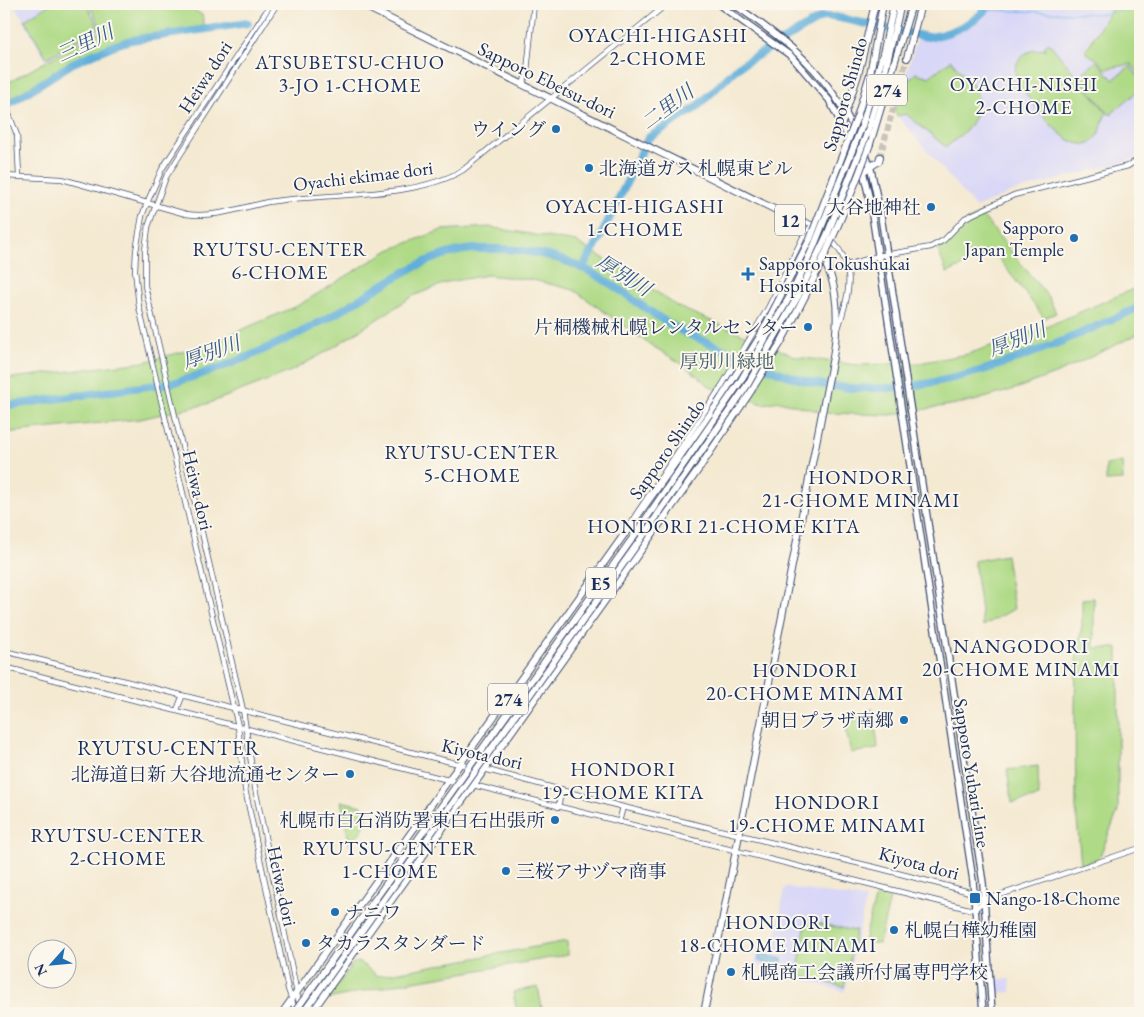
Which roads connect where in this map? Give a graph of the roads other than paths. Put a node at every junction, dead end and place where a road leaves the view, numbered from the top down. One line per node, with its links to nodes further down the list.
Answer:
1 (271, 4): 27 (street, Heiwa dori)
2 (278, 4): 28 (street, Heiwa dori)
3 (360, 4): 16 (highway, Sapporo Ebetsu-dori / 12)
4 (534, 4): 16 (street)
5 (667, 4): 17 (street, Oyachi ekimae dori)
6 (718, 4): 20 (main road, Sapporo Yubari Line)
7 (733, 4): 19 (main road, Sapporo Yubari Line)
8 (875, 4): 19 (highway)
9 (883, 4): 36 (highway, Sapporo Shindo / 274, bridge)
10 (894, 4): 14 (highway, E5)
11 (901, 4): 14 (highway, E5)
12 (912, 4): 46 (highway, Sapporo Shindo / 274, bridge)
13 (921, 4): 15 (highway, 274)
14 (886, 54): 62 (highway, E5, bridge); 63 (highway, E5, bridge)
15 (907, 58)
16 (523, 85): 17 (highway, Sapporo Ebetsu-dori / 12)
17 (552, 99): 28 (street, Oyachi ekimae dori); 29 (highway, Sapporo Ebetsu-dori / 12)
18 (4, 101): 25 (street)
19 (846, 111): 20 (highway); 23 (main road, Sapporo Yubari Line)
20 (842, 123): 24 (main road, Sapporo Yubari Line)
21 (880, 157): 23 (highway)
22 (1140, 158): 32 (street)
23 (871, 166): 24 (highway); 32 (main road, Sapporo Yubari Line)
24 (864, 171): 33 (main road, Sapporo Yubari Line)
25 (19, 175): 26 (street, Oyachi ekimae dori); 27 (street, Oyachi ekimae dori)
26 (4, 176)
27 (147, 203): 28 (street, Oyachi ekimae dori); 40 (street, Heiwa dori)
28 (154, 205): 42 (street, Heiwa dori)
29 (780, 212): 30 (street); 31 (highway, Sapporo Ebetsu-dori / 12)
30 (815, 226): 31 (street); 34 (street)
31 (806, 233): 35 (highway, Sapporo Ebetsu-dori / 12); 36 (street)
32 (886, 255): 33 (street); 57 (main road, Sapporo Yubari Line)
33 (878, 256): 34 (street); 56 (main road, Sapporo Yubari Line)
34 (848, 265): 35 (street)
35 (838, 331): 53 (highway, Sapporo Ebetsu-dori / 12)
36 (622, 539): 45 (highway, Sapporo Shindo / 274)
37 (4, 651): 39 (street, Kiyota dori)
38 (4, 667): 41 (street, Kiyota dori)
39 (182, 697): 40 (street, Kiyota dori); 41 (street)
40 (233, 708): 42 (street, Kiyota dori); 43 (street, Heiwa dori)
41 (176, 710): 43 (street, Kiyota dori)
42 (244, 710): 44 (street, Heiwa dori); 45 (street, Kiyota dori)
43 (238, 726): 44 (street, Kiyota dori); 60 (street, Heiwa dori)
44 (247, 728): 47 (street, Kiyota dori); 59 (street, Heiwa dori)
45 (460, 765): 46 (street, Kiyota dori); 47 (highway, Sapporo Shindo / 274)
46 (484, 770): 48 (highway, Sapporo Shindo / 274); 49 (street, Kiyota dori)
47 (450, 780): 48 (street, Kiyota dori); 59 (highway, Sapporo Shindo / 274)
48 (473, 785): 50 (street, Kiyota dori); 64 (highway, Sapporo Shindo / 274)
49 (562, 789): 50 (street); 51 (street, Kiyota dori)
50 (558, 807): 52 (street, Kiyota dori)
51 (623, 807): 52 (street); 53 (street, Kiyota dori)
52 (619, 822): 55 (street, Kiyota dori)
53 (739, 834): 55 (highway, Sapporo Ebetsu-dori / 12); 56 (street, Kiyota dori)
54 (1140, 848): 57 (street)
55 (736, 851): 58 (street, Kiyota dori); 65 (highway, Sapporo Ebetsu-dori / 12)
56 (975, 895): 57 (street, Kiyota dori); 58 (main road, Sapporo Yubari Line)
57 (985, 900): 58 (street); 67 (main road, Sapporo Yubari Line)
58 (976, 908): 66 (main road, Sapporo Yubari Line)
59 (298, 993): 60 (highway, Sapporo Shindo / 274); 63 (street, Heiwa dori)
60 (292, 1001): 61 (highway, Sapporo Shindo / 274); 62 (street, Heiwa dori)
61 (282, 1013)
62 (295, 1013)
63 (302, 1013)
64 (311, 1013)
65 (704, 1013)
66 (983, 1013)
67 (992, 1013)

